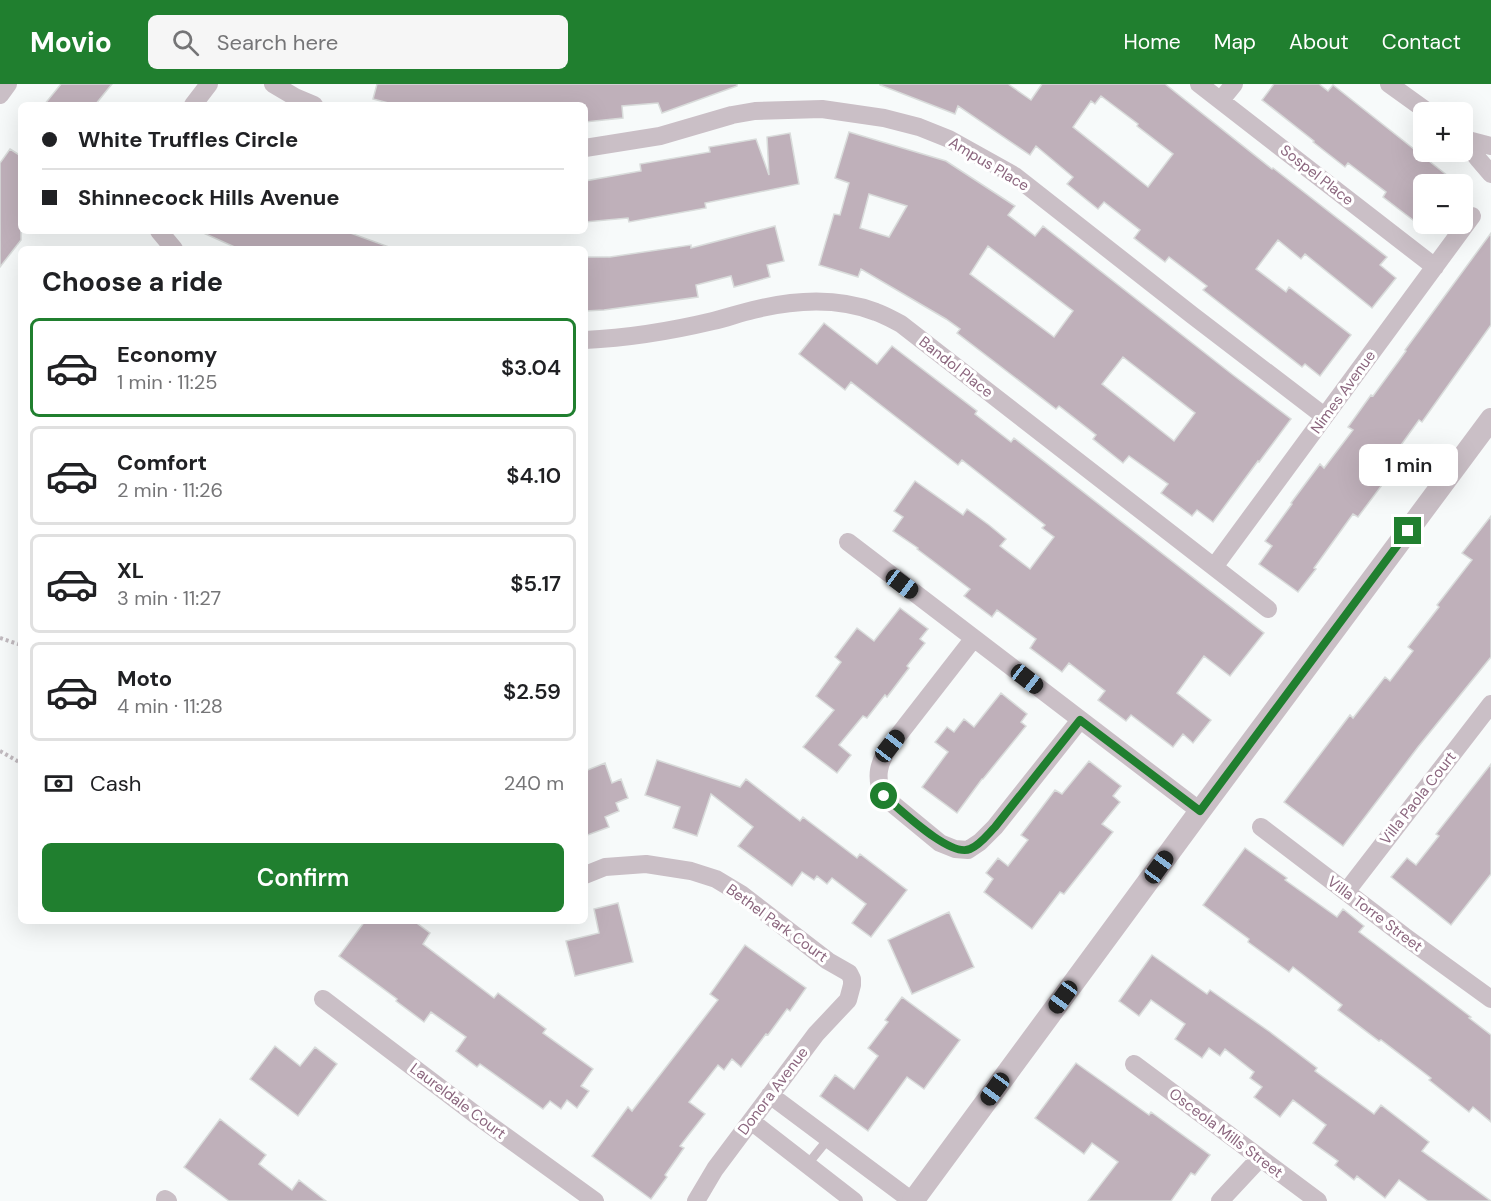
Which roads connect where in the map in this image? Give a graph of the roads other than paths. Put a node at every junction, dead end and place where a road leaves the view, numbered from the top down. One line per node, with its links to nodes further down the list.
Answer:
1 (8, 84): 7 (street)
2 (209, 84): 9 (street)
3 (273, 84): 10 (street)
4 (1199, 84): 8 (street, Sospel Place)
5 (1234, 84): 8 (street)
6 (1389, 84): 11 (street)
7 (0, 95)
8 (1221, 100): 20 (street, Sospel Place)
9 (195, 102)
10 (307, 102)
11 (1414, 102)
12 (1473, 141): 13 (street)
13 (1491, 146)
14 (588, 148): 22 (street, Ampus Place)
15 (1473, 152): 16 (street)
16 (1491, 174)
17 (162, 234): 19 (street)
18 (1459, 234): 20 (street, Nimes Avenue)
19 (172, 246)
20 (1435, 267): 22 (street, Nimes Avenue)
21 (588, 340): 25 (street, Bandol Place)
22 (1324, 416): 25 (street, Nimes Avenue)
23 (1491, 419): 30 (street)
24 (848, 542): 27 (street)
25 (1214, 567): 26 (street, Bandol Place)
26 (1268, 609)
27 (974, 638): 29 (street); 29 (street)
28 (1491, 704): 33 (street, Villa Paola Court)
29 (1080, 720): 30 (street)
30 (1200, 811): 46 (street)
31 (1261, 826): 33 (street, Villa Torre Street)
32 (588, 874): 34 (street, Bethel Park Court)
33 (1346, 892): 36 (street, Villa Torre Street)
34 (852, 985): 38 (street, Donora Avenue)
35 (323, 999): 43 (street, Laureldale Court)
36 (1491, 999)
37 (1134, 1064): 41 (street, Osceola Mills Street)
38 (771, 1095): 39 (street, Donora Avenue); 40 (street)
39 (751, 1121): 42 (street); 44 (street, Donora Avenue)
40 (829, 1138): 42 (lane); 46 (street)
41 (1260, 1158): 47 (street); 48 (street, Osceola Mills Street)
42 (807, 1165): 45 (street)
43 (595, 1201)
44 (696, 1201)
45 (854, 1201)
46 (913, 1201)
47 (1220, 1201)
48 (1318, 1201)

